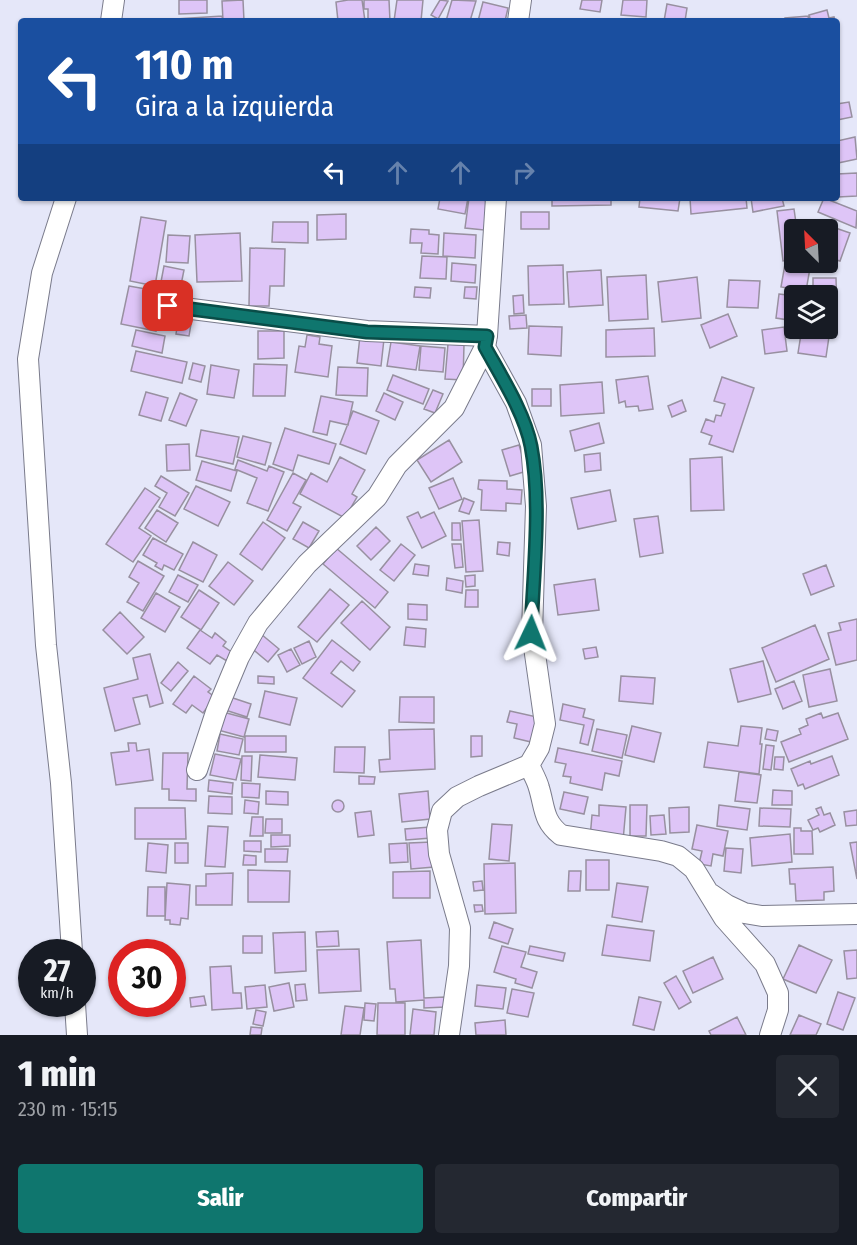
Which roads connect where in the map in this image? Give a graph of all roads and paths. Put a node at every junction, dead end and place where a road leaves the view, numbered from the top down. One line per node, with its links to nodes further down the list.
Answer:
1 (114, 0): 3 (street)
2 (521, 0): 4 (street)
3 (111, 18)
4 (518, 18)
5 (65, 201): 13 (street)
6 (496, 201): 8 (street)
7 (168, 306): 8 (street)
8 (486, 342): 9 (street); 10 (street)
9 (529, 765): 11 (street); 16 (street)
10 (197, 770)
11 (706, 891): 12 (street); 17 (street)
12 (857, 914)
13 (71, 939)
14 (76, 1017): 15 (street)
15 (77, 1035)
16 (448, 1035)
17 (770, 1035)

